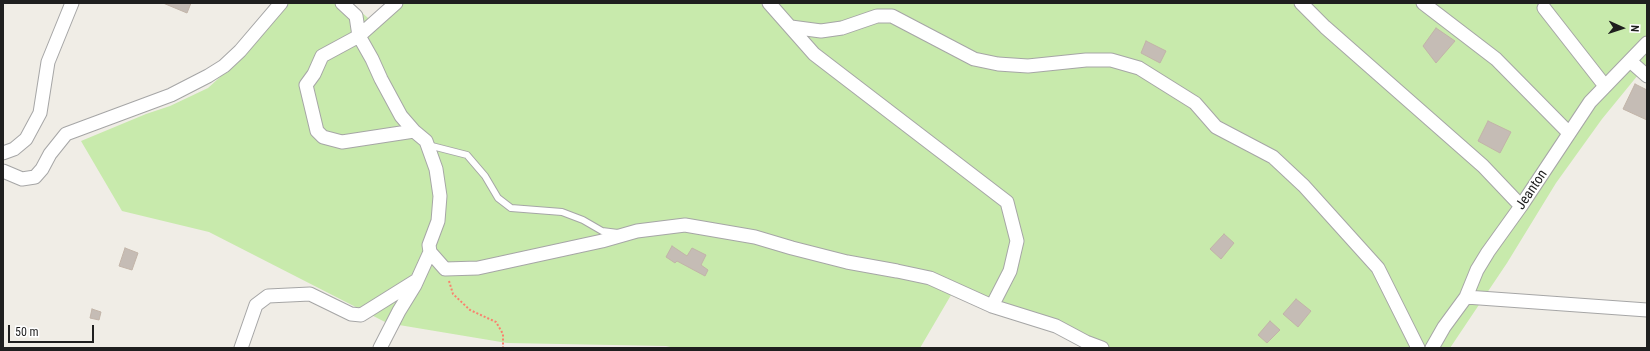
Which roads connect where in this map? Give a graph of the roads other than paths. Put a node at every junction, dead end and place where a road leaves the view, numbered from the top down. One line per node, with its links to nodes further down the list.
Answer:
1 (72, 3): 18 (street)
2 (281, 3): 19 (street)
3 (342, 3): 10 (street)
4 (396, 3): 10 (street)
5 (769, 3): 9 (street)
6 (1301, 3): 20 (street)
7 (1423, 3): 16 (street)
8 (1544, 8): 14 (street)
9 (791, 28): 25 (street); 30 (street)
10 (359, 36): 15 (street); 15 (street)
11 (1647, 43): 12 (street, Jeanton)
12 (1630, 61): 13 (street); 14 (street, Jeanton)
13 (1647, 76)
14 (1605, 86): 16 (street, Jeanton)
15 (414, 131): 17 (street)
16 (1570, 133): 20 (street, Jeanton)
17 (427, 145): 21 (lane); 22 (street)
18 (3, 153)
19 (3, 171)
20 (1521, 206): 24 (street, Jeanton)
21 (624, 235): 22 (street); 25 (street)
22 (430, 252): 23 (street)
23 (418, 280): 27 (street); 28 (street)
24 (1466, 297): 26 (street); 31 (street, Jeanton)
25 (992, 306): 29 (street)
26 (1647, 310)
27 (241, 348)
28 (380, 348)
29 (1102, 348)
30 (1418, 348)
31 (1432, 348)

